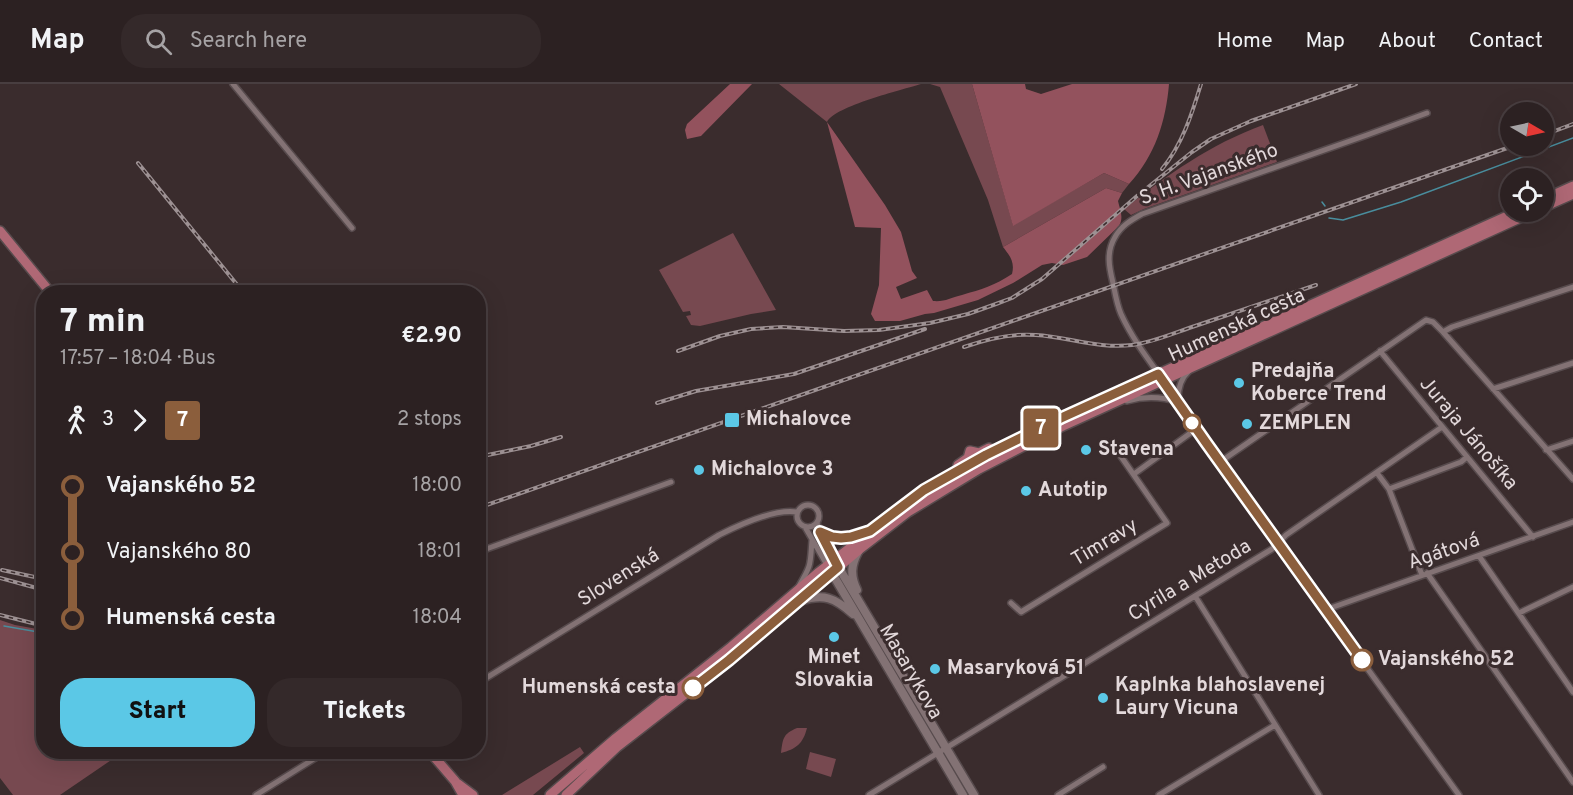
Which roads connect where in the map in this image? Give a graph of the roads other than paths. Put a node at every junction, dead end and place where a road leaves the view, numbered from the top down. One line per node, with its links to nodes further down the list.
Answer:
1 (233, 84): 9 (street)
2 (1427, 113): 17 (street, S. H. Vajanského)
3 (1573, 186): 5 (main road)
4 (1573, 194): 6 (main road)
5 (1554, 195)
6 (1554, 203)
7 (1500, 219): 17 (main road, Humenská cesta)
8 (1511, 222): 15 (main road, Humenská cesta)
9 (352, 228)
10 (0, 231): 11 (main road)
11 (44, 285)
12 (1573, 287): 13 (street)
13 (1443, 332): 14 (street); 18 (street)
14 (1380, 351): 21 (street, Juraja Jánošíka); 27 (street)
15 (1202, 362): 17 (main road, Humenská cesta); 19 (street)
16 (1573, 363): 18 (street)
17 (1160, 377): 19 (street, S. H. Vajanského); 20 (main road, Humenská cesta); 37 (main road, Humenská cesta)
18 (1493, 389): 24 (street)
19 (1178, 402): 20 (street); 22 (street, S. H. Vajanského)
20 (1106, 406): 43 (main road, Humenská cesta)
21 (1442, 427): 26 (street, Juraja Jánošíka); 28 (street, Cyrila a Metoda)
22 (1196, 429): 27 (street, S. H. Vajanského); 29 (street)
23 (1573, 441): 24 (street)
24 (1546, 450): 30 (street)
25 (1120, 454): 29 (street, Timravy)
26 (1467, 457): 32 (street); 39 (street, Juraja Jánošíka)
27 (1220, 462): 41 (street, S. H. Vajanského)
28 (1377, 472): 32 (street); 41 (street, Cyrila a Metoda)
29 (1134, 474): 50 (street, Timravy)
30 (1573, 479)
31 (671, 482): 42 (street)
32 (1389, 489): 46 (street)
33 (797, 512): 35 (street); 36 (street); 55 (street, Slovenská)
34 (1573, 522): 39 (street, Agátová)
35 (817, 523): 36 (street); 38 (street)
36 (805, 527): 40 (street)
37 (870, 531): 38 (street); 45 (main road, Humenská cesta)
38 (820, 532): 45 (street)
39 (1533, 537): 44 (street, Agátová)
40 (812, 540): 45 (street); 49 (street)
41 (1278, 543): 48 (street, Cyrila a Metoda); 52 (street, S. H. Vajanského)
42 (486, 549)
43 (860, 549): 45 (main road, Humenská cesta); 51 (main road)
44 (1479, 556): 46 (street, Agátová); 53 (street)
45 (833, 566): 49 (main road, Humenská cesta); 51 (main road, Masarykova); 54 (main road, Masarykova)
46 (1424, 574): 52 (street, Agátová); 63 (street)
47 (1573, 588): 53 (street)
48 (1196, 596): 57 (street); 58 (street, Cyrila a Metoda)
49 (796, 597): 54 (main road); 68 (main road, Humenská cesta); 69 (main road, Humenská cesta)
50 (1011, 603)
51 (865, 610): 58 (main road, Masarykova)
52 (1325, 610): 64 (street, S. H. Vajanského)
53 (1519, 613): 56 (street)
54 (861, 621): 58 (main road, Masarykova)
55 (486, 678)
56 (1573, 692)
57 (1275, 724): 74 (street); 75 (street)
58 (942, 750): 70 (street, Cyrila a Metoda); 71 (main road, Masarykova); 72 (main road, Masarykova)
59 (314, 759): 65 (street)
60 (436, 759): 62 (main road)
61 (1103, 767): 73 (street)
62 (455, 782): 66 (main road); 67 (main road)
63 (1573, 782)
64 (1458, 793): 76 (street)
65 (256, 795)
66 (463, 795)
67 (473, 795)
68 (550, 795)
69 (566, 795)
70 (869, 795)
71 (963, 795)
72 (974, 795)
73 (1058, 795)
74 (1159, 795)
75 (1319, 795)
76 (1450, 795)

